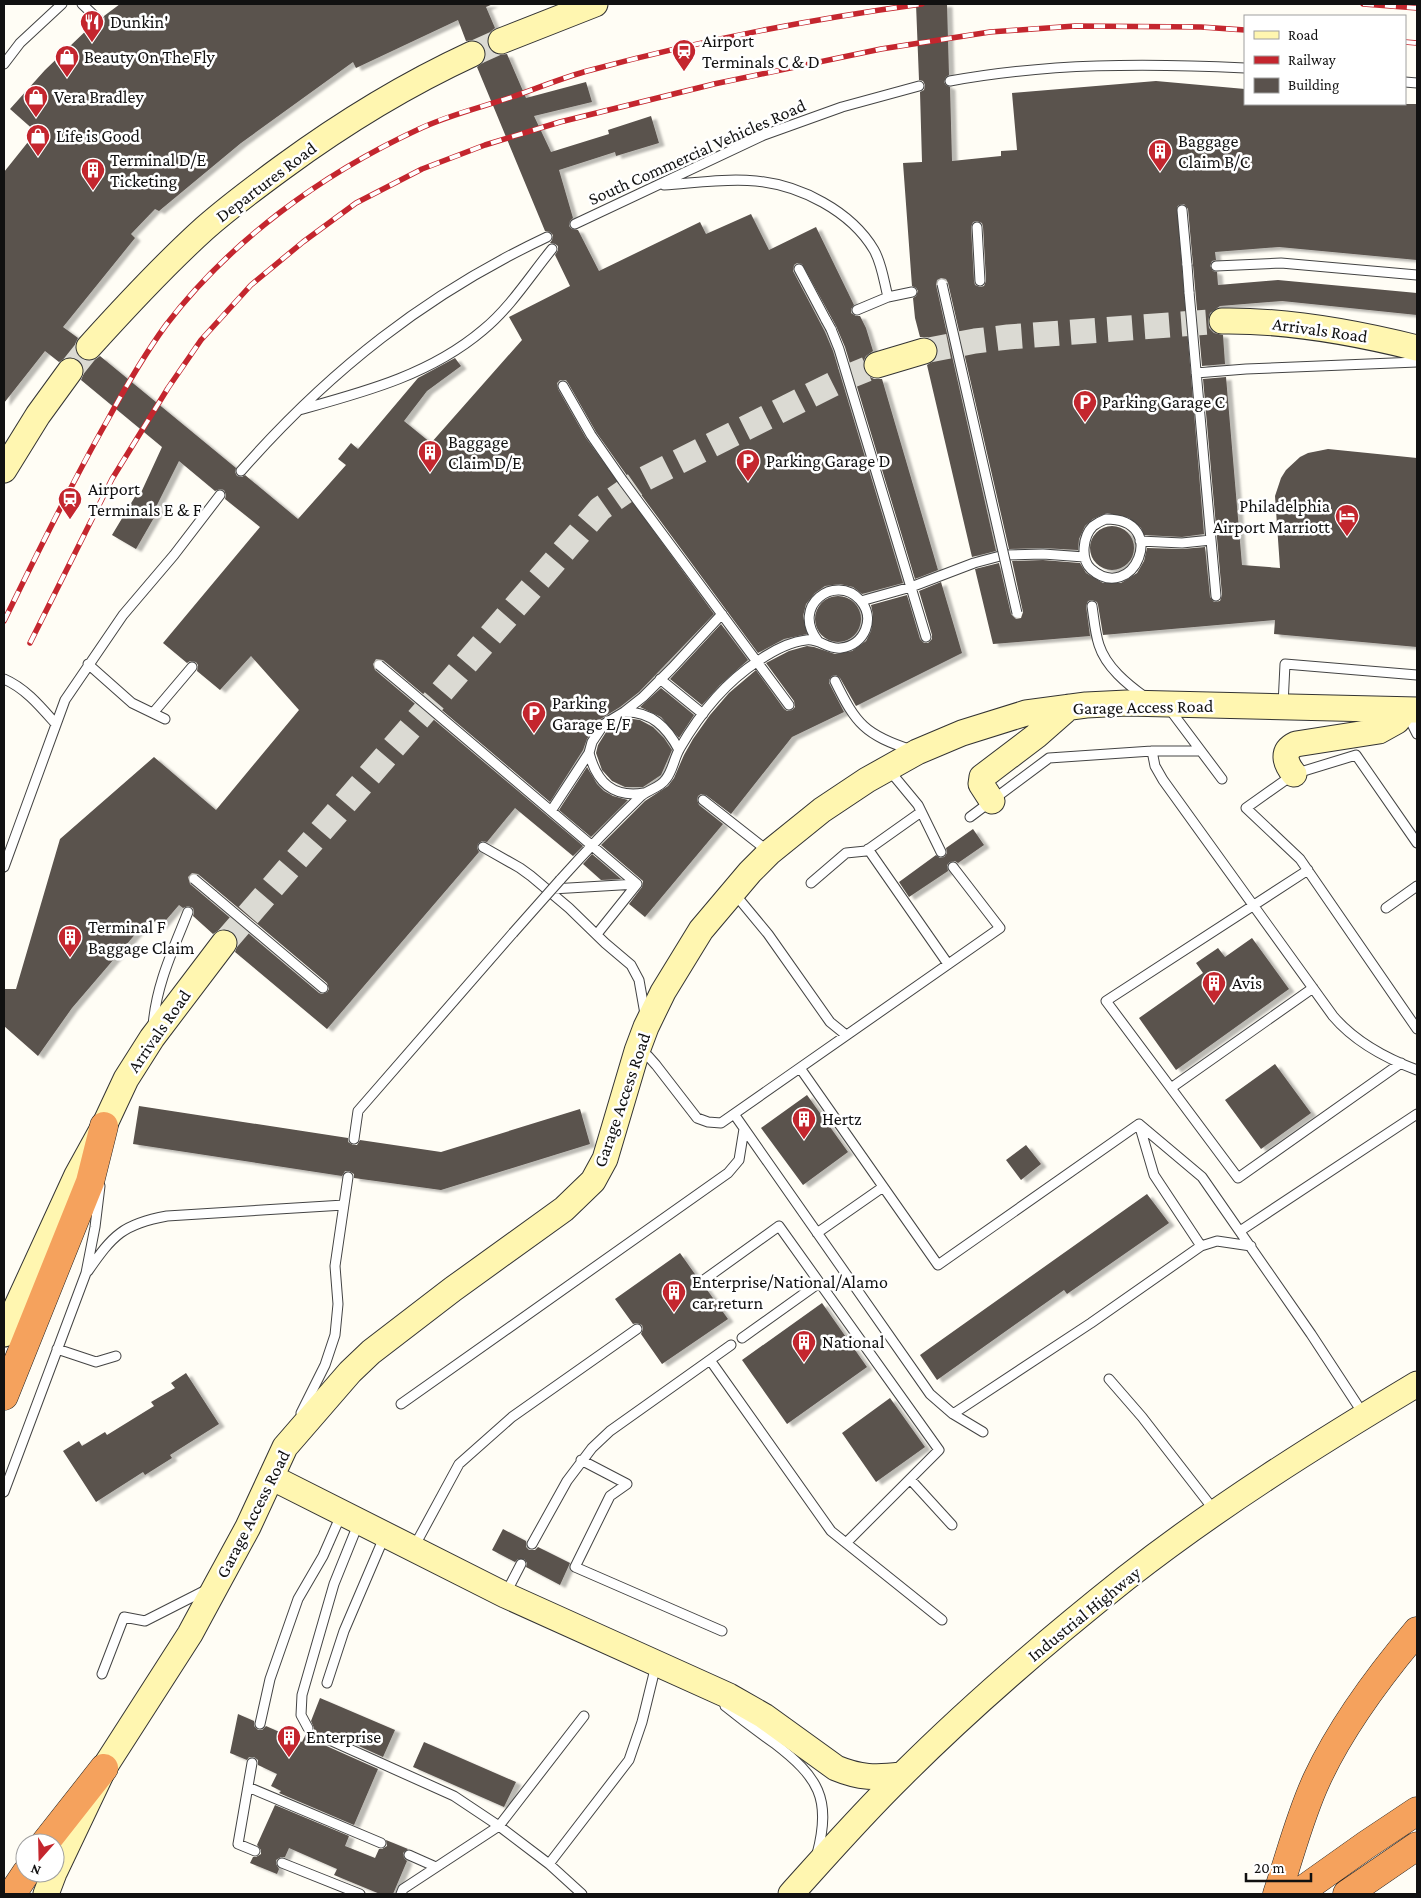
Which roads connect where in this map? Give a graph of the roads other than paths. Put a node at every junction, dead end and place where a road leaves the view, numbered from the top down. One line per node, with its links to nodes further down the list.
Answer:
1 (62, 4): 7 (lane)
2 (82, 4): 4 (lane)
3 (595, 4): 5 (street)
4 (99, 20)
5 (501, 41)
6 (472, 54): 26 (street, Departures Road)
7 (4, 64)
8 (1244, 68): 9 (lane)
9 (950, 81)
10 (919, 86): 11 (lane, South Commercial Vehicles Road)
11 (660, 185): 13 (lane, South Commercial Vehicles Road); 23 (lane)
12 (1182, 210): 32 (lane, bridge)
13 (576, 224)
14 (977, 227): 20 (lane)
15 (547, 237): 34 (lane)
16 (552, 249): 34 (lane)
17 (1216, 266): 19 (lane)
18 (799, 269): 42 (lane, bridge)
19 (1417, 275)
20 (980, 281)
21 (942, 284): 40 (lane, bridge)
22 (912, 292): 23 (lane)
23 (888, 297): 24 (lane)
24 (857, 310)
25 (1222, 322): 27 (street, Arrivals Road)
26 (88, 347)
27 (1417, 348)
28 (924, 351): 30 (street)
29 (1417, 362): 32 (lane)
30 (877, 365)
31 (70, 371): 35 (street)
32 (1196, 373): 38 (lane)
33 (564, 386): 47 (lane)
34 (297, 410): 36 (lane)
35 (4, 470)
36 (241, 471)
37 (220, 495): 51 (lane)
38 (1211, 540): 39 (lane); 43 (lane)
39 (1140, 541): 41 (lane); 41 (lane)
40 (1004, 555): 41 (lane); 42 (lane); 46 (lane, bridge)
41 (1084, 557)
42 (911, 587): 44 (lane); 48 (lane)
43 (1216, 596)
44 (861, 601): 49 (lane); 49 (lane)
45 (1092, 606): 58 (lane)
46 (1017, 612)
47 (722, 614): 50 (lane); 56 (lane)
48 (926, 637)
49 (818, 641): 50 (lane)
50 (757, 661): 59 (lane); 65 (lane)
51 (88, 664): 64 (lane); 67 (lane)
52 (378, 665): 80 (lane, bridge)
53 (192, 667): 64 (lane)
54 (1417, 675): 61 (lane)
55 (4, 678): 67 (lane)
56 (660, 679): 63 (lane); 65 (lane)
57 (835, 681): 72 (lane)
58 (1160, 704): 60 (street, Garage Access Road); 61 (street, Garage Access Road); 71 (lane)
59 (789, 705)
60 (1069, 707): 72 (street, Garage Access Road); 79 (street)
61 (1282, 707): 62 (street, Garage Access Road)
62 (1411, 710): 68 (lane); 75 (street)
63 (624, 712): 69 (lane); 73 (lane)
64 (153, 713): 66 (lane)
65 (703, 714): 69 (lane)
66 (166, 719)
67 (55, 723): 89 (lane)
68 (1417, 734)
69 (679, 750): 77 (lane)
70 (1152, 751): 71 (lane); 79 (lane); 98 (lane)
71 (1201, 751): 76 (lane)
72 (917, 752): 74 (street, Garage Access Road)
73 (589, 753): 77 (lane); 80 (lane)
74 (888, 767): 81 (lane); 87 (street, Garage Access Road)
75 (1294, 774): 83 (lane); 91 (lane)
76 (1222, 779)
77 (644, 793): 84 (lane)
78 (703, 800): 87 (lane)
79 (992, 801): 82 (lane)
80 (551, 811): 84 (lane)
81 (921, 812): 86 (lane); 88 (lane)
82 (970, 817)
83 (1417, 843)
84 (591, 844): 94 (lane); 96 (lane, bridge)
85 (483, 847): 101 (lane)
86 (868, 849): 93 (lane); 103 (lane)
87 (770, 852): 97 (street, Garage Access Road)
88 (941, 852)
89 (4, 867)
90 (953, 867): 103 (lane)
91 (1308, 870): 98 (lane); 107 (lane)
92 (194, 879): 104 (lane, bridge)
93 (811, 883)
94 (638, 884): 96 (lane); 101 (lane)
95 (1417, 888): 99 (lane)
96 (552, 889): 120 (lane, bridge)
97 (732, 891): 106 (street, Garage Access Road); 108 (lane)
98 (1253, 904): 105 (lane); 114 (lane)
99 (1386, 908)
100 (188, 912): 109 (lane)
101 (597, 934): 106 (lane)
102 (224, 943): 109 (street, Arrivals Road)
103 (948, 964): 108 (lane)
104 (323, 988)
105 (1313, 988): 111 (lane); 114 (lane)
106 (646, 1027): 110 (street, Garage Access Road)
107 (1417, 1029)
108 (846, 1035): 112 (lane)
109 (152, 1038): 118 (street, Arrivals Road)
110 (637, 1051): 115 (lane); 145 (street, Garage Access Road)
111 (1401, 1063): 113 (lane); 114 (lane)
112 (800, 1068): 115 (lane); 122 (lane)
113 (1417, 1070)
114 (1171, 1088)
115 (734, 1114): 119 (lane)
116 (1417, 1114): 124 (lane)
117 (1138, 1124): 122 (lane); 124 (lane); 126 (lane)
118 (104, 1126): 128 (lane); 132 (street, Arrivals Road); 140 (highway)
119 (744, 1129): 125 (lane); 141 (lane)
120 (354, 1139)
121 (348, 1177): 123 (lane)
122 (883, 1187): 125 (lane)
123 (344, 1205): 128 (lane); 145 (lane)
124 (1240, 1231): 127 (lane)
125 (817, 1233): 142 (lane)
126 (1201, 1246): 127 (lane); 142 (lane)
127 (1251, 1246): 143 (lane)
128 (86, 1273): 135 (lane)
129 (701, 1282): 130 (lane)
130 (819, 1282): 133 (lane); 148 (lane)
131 (636, 1329): 156 (lane)
132 (4, 1334)
133 (742, 1338)
134 (731, 1346): 137 (lane)
135 (57, 1349): 136 (lane); 149 (lane)
136 (116, 1356)
137 (710, 1360): 146 (lane); 154 (lane)
138 (1109, 1379): 150 (lane)
139 (1417, 1384): 143 (street, Industrial Highway)
140 (4, 1396)
141 (401, 1404)
142 (953, 1414): 144 (lane)
143 (1364, 1416): 150 (street, Industrial Highway)
144 (983, 1432)
145 (285, 1447): 147 (street, Garage Access Road)
146 (581, 1460): 155 (lane); 161 (lane)
147 (271, 1477): 151 (street); 158 (street, Garage Access Road)
148 (910, 1479): 152 (lane); 154 (lane)
149 (4, 1492)
150 (1216, 1512): 173 (street, Industrial Highway)
151 (351, 1517): 153 (street); 168 (lane); 169 (lane)
152 (952, 1525)
153 (386, 1535): 156 (street); 166 (lane)
154 (846, 1543): 160 (lane)
155 (532, 1544)
156 (413, 1549): 159 (street)
157 (521, 1564): 159 (lane)
158 (218, 1584): 165 (lane); 172 (street, Garage Access Road)
159 (505, 1595): 163 (street)
160 (942, 1620)
161 (722, 1631)
162 (1417, 1631): 175 (highway)
163 (656, 1662): 164 (street); 185 (lane)
164 (680, 1673): 173 (street); 187 (lane)
165 (102, 1674)
166 (327, 1683)
167 (584, 1716): 177 (lane)
168 (260, 1724)
169 (308, 1728)
170 (325, 1738): 177 (lane)
171 (252, 1763): 174 (lane)
172 (104, 1768): 178 (highway); 181 (street, Garage Access Road)
173 (901, 1775): 187 (street, Industrial Highway)
174 (248, 1786): 179 (lane); 182 (lane)
175 (1311, 1794): 194 (highway); 195 (highway)
176 (1417, 1811): 196 (highway)
177 (499, 1826): 185 (lane); 186 (lane)
178 (53, 1833)
179 (381, 1843)
180 (1417, 1846): 197 (highway)
181 (65, 1851)
182 (255, 1851)
183 (410, 1855): 186 (lane)
184 (282, 1862): 190 (lane)
185 (549, 1864): 192 (lane)
186 (436, 1867): 191 (lane)
187 (812, 1870): 193 (street, Industrial Highway)
188 (19, 1883): 189 (highway)
189 (12, 1894)
190 (360, 1894)
191 (401, 1894)
192 (582, 1894)
193 (790, 1894)
194 (1277, 1894)
195 (1286, 1894)
196 (1298, 1894)
197 (1347, 1894)

